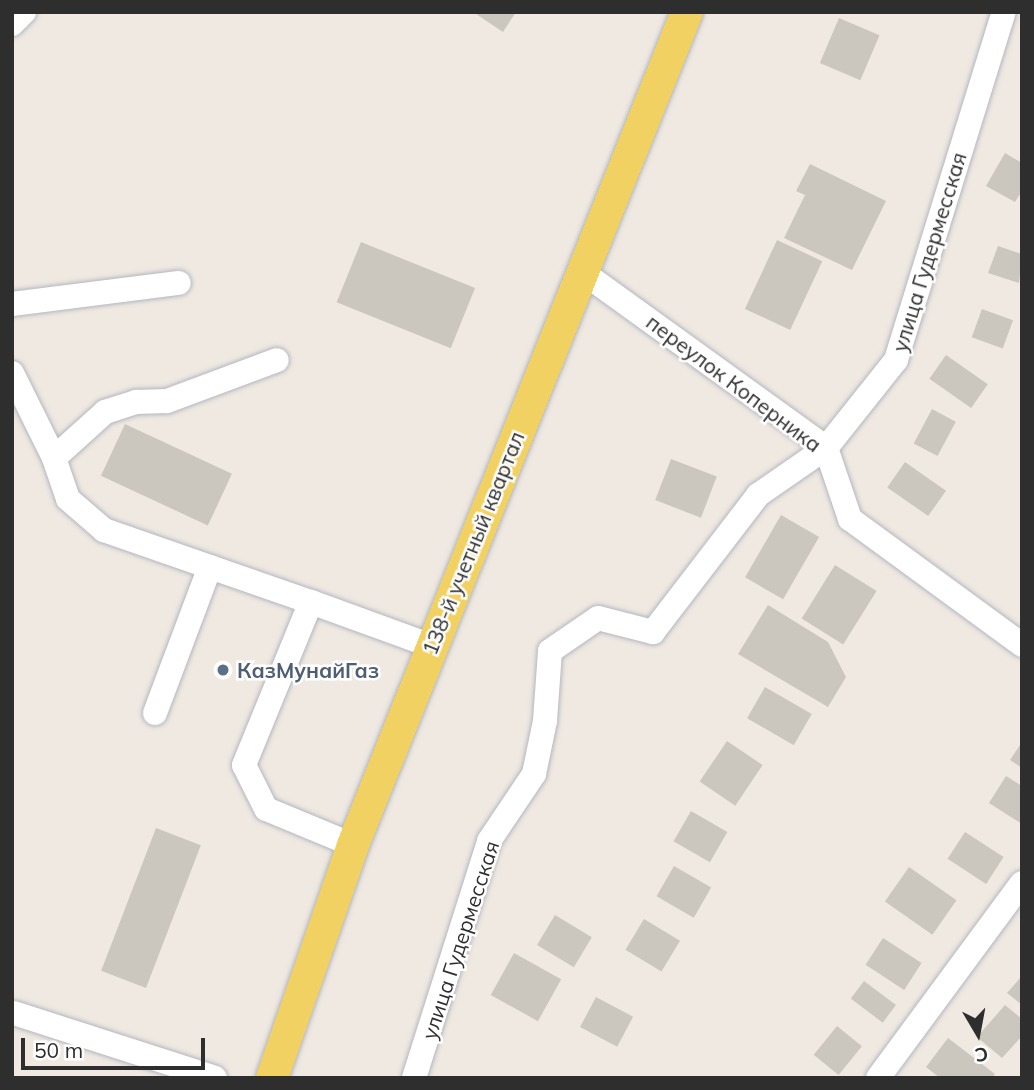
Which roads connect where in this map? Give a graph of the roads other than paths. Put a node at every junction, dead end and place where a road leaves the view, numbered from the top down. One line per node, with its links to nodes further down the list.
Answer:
1 (23, 12): 4 (street)
2 (687, 12): 5 (main road, 138-й учетный квартал)
3 (1003, 12): 10 (street, улица Гудермесская)
4 (12, 24)
5 (581, 271): 10 (street, переулок Коперника); 15 (main road, 138-й учетный квартал)
6 (179, 283): 7 (street)
7 (12, 304)
8 (277, 360): 11 (street)
9 (12, 373): 11 (street)
10 (826, 449): 14 (street, переулок Коперника); 22 (street, улица Гудермесская)
11 (54, 458): 12 (street)
12 (210, 567): 13 (street); 16 (street)
13 (311, 602): 15 (street); 17 (street)
14 (1022, 645)
15 (432, 646): 17 (main road, 138-й учетный квартал)
16 (155, 713)
17 (354, 845): 21 (main road, 138-й учетный квартал)
18 (1022, 883): 23 (street)
19 (14, 1013): 20 (street)
20 (215, 1078)
21 (272, 1078)
22 (414, 1078)
23 (878, 1078)

